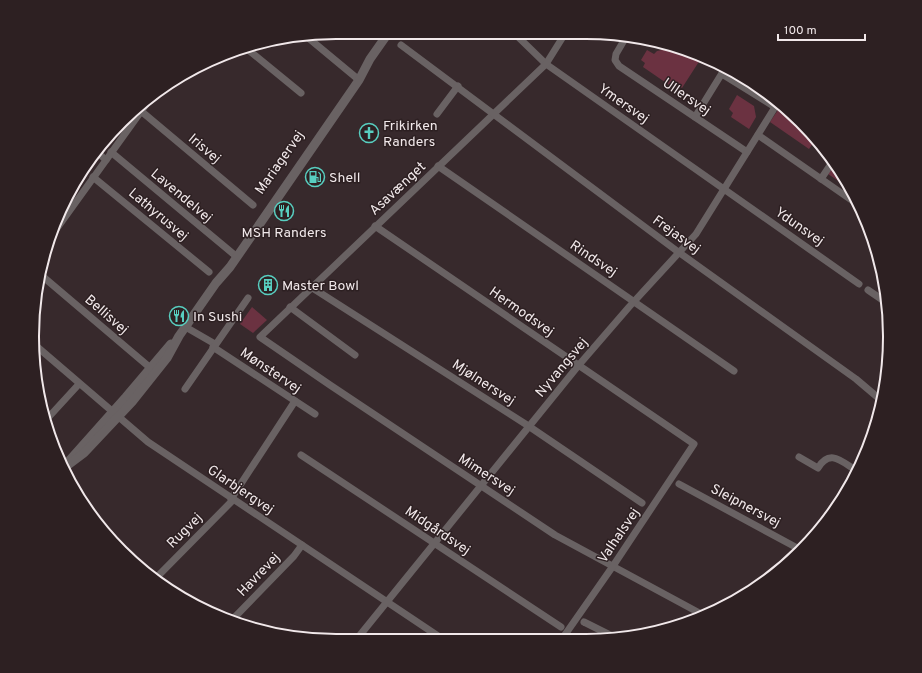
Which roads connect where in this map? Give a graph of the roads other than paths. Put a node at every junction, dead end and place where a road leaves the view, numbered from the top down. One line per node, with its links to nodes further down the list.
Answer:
1 (384, 39): 10 (street, Mariagervej)
2 (520, 39): 8 (street, Ymersvej)
3 (562, 39): 8 (street, Asavænget)
4 (312, 41): 10 (street)
5 (623, 42): 20 (street, Ullersvej)
6 (401, 45): 12 (street, Frejasvej)
7 (251, 52): 13 (street)
8 (546, 64): 19 (street, Asavænget); 30 (street, Ymersvej)
9 (722, 73): 20 (street)
10 (357, 78): 37 (street, Mariagervej)
11 (738, 82): 14 (street)
12 (458, 86): 18 (street); 19 (street, Frejasvej)
13 (301, 93)
14 (758, 94)
15 (775, 107): 21 (street, Nyvangsvej)
16 (141, 111): 32 (street, Irisvej)
17 (139, 114): 22 (street)
18 (437, 114)
19 (494, 114): 26 (street, Asavænget); 36 (street, Frejasvej)
20 (695, 117): 23 (street, Ullersvej)
21 (758, 135): 23 (street, Nyvangsvej); 29 (street)
22 (111, 152): 25 (street); 37 (street, Lavendelvej)
23 (747, 152): 30 (street, Nyvangsvej)
24 (100, 155): 25 (street)
25 (106, 160): 28 (street)
26 (438, 166): 35 (street, Asavænget); 45 (street, Rindsvej)
27 (830, 166): 29 (street)
28 (94, 177): 33 (street); 38 (street, Lathyrusvej)
29 (821, 179): 31 (street)
30 (725, 189): 36 (street, Nyvangsvej); 40 (street, Ydunsvej)
31 (848, 198)
32 (253, 205)
33 (68, 212): 34 (street)
34 (65, 217)
35 (375, 226): 41 (street, Asavænget); 52 (street, Hermodsvej)
36 (680, 253): 45 (street, Nyvangsvej); 57 (street, Frejasvej)
37 (234, 256): 53 (street, Mariagervej)
38 (209, 272)
39 (45, 278): 53 (street, Bellisvej)
40 (859, 284)
41 (311, 287): 46 (street, Asavænget); 62 (street, Mjølnersvej)
42 (868, 290): 44 (street)
43 (248, 298): 49 (street)
44 (880, 298)
45 (634, 301): 52 (street, Nyvangsvej); 54 (street, Rindsvej)
46 (290, 307): 48 (street, Asavænget); 51 (street)
47 (190, 329): 49 (street, Mønstervej)
48 (263, 340): 69 (street, Mimersvej)
49 (214, 345): 56 (street); 58 (street, Mønstervej)
50 (40, 349): 55 (street, Glarbjergvej)
51 (355, 355)
52 (578, 366): 62 (street, Nyvangsvej); 63 (street, Hermodsvej)
53 (153, 370): 60 (street, Mariagervej)
54 (734, 371)
55 (80, 384): 60 (street, Glarbjergvej); 61 (street)
56 (185, 389)
57 (877, 396)
58 (295, 401): 59 (street, Mønstervej); 70 (street, Rugvej)
59 (315, 414)
60 (115, 415): 66 (street, Mariagervej); 70 (street, Glarbjergvej)
61 (50, 416)
62 (529, 427): 69 (street, Nyvangsvej); 71 (street, Mjølnersvej)
63 (694, 444): 75 (street, Valhalsvej)
64 (301, 455): 72 (street, Midgårdsvej)
65 (798, 457): 67 (street)
66 (68, 463)
67 (852, 468)
68 (679, 484): 74 (street, Sleipnersvej)
69 (482, 486): 72 (street, Nyvangsvej); 75 (street, Mimersvej)
70 (232, 499): 73 (street, Glarbjergvej); 76 (street, Rugvej)
71 (642, 503)
72 (434, 544): 77 (street, Nyvangsvej); 81 (street, Midgårdsvej)
73 (302, 545): 77 (street, Glarbjergvej); 79 (street, Havrevej)
74 (796, 547)
75 (613, 566): 78 (street, Mimersvej); 85 (street, Valhalsvej)
76 (158, 575)
77 (387, 602): 83 (street, Nyvangsvej); 84 (street, Glarbjergvej)
78 (697, 612)
79 (236, 616)
80 (584, 622): 82 (street)
81 (561, 627)
82 (606, 633)
83 (361, 634)
84 (435, 634)
85 (565, 634)

